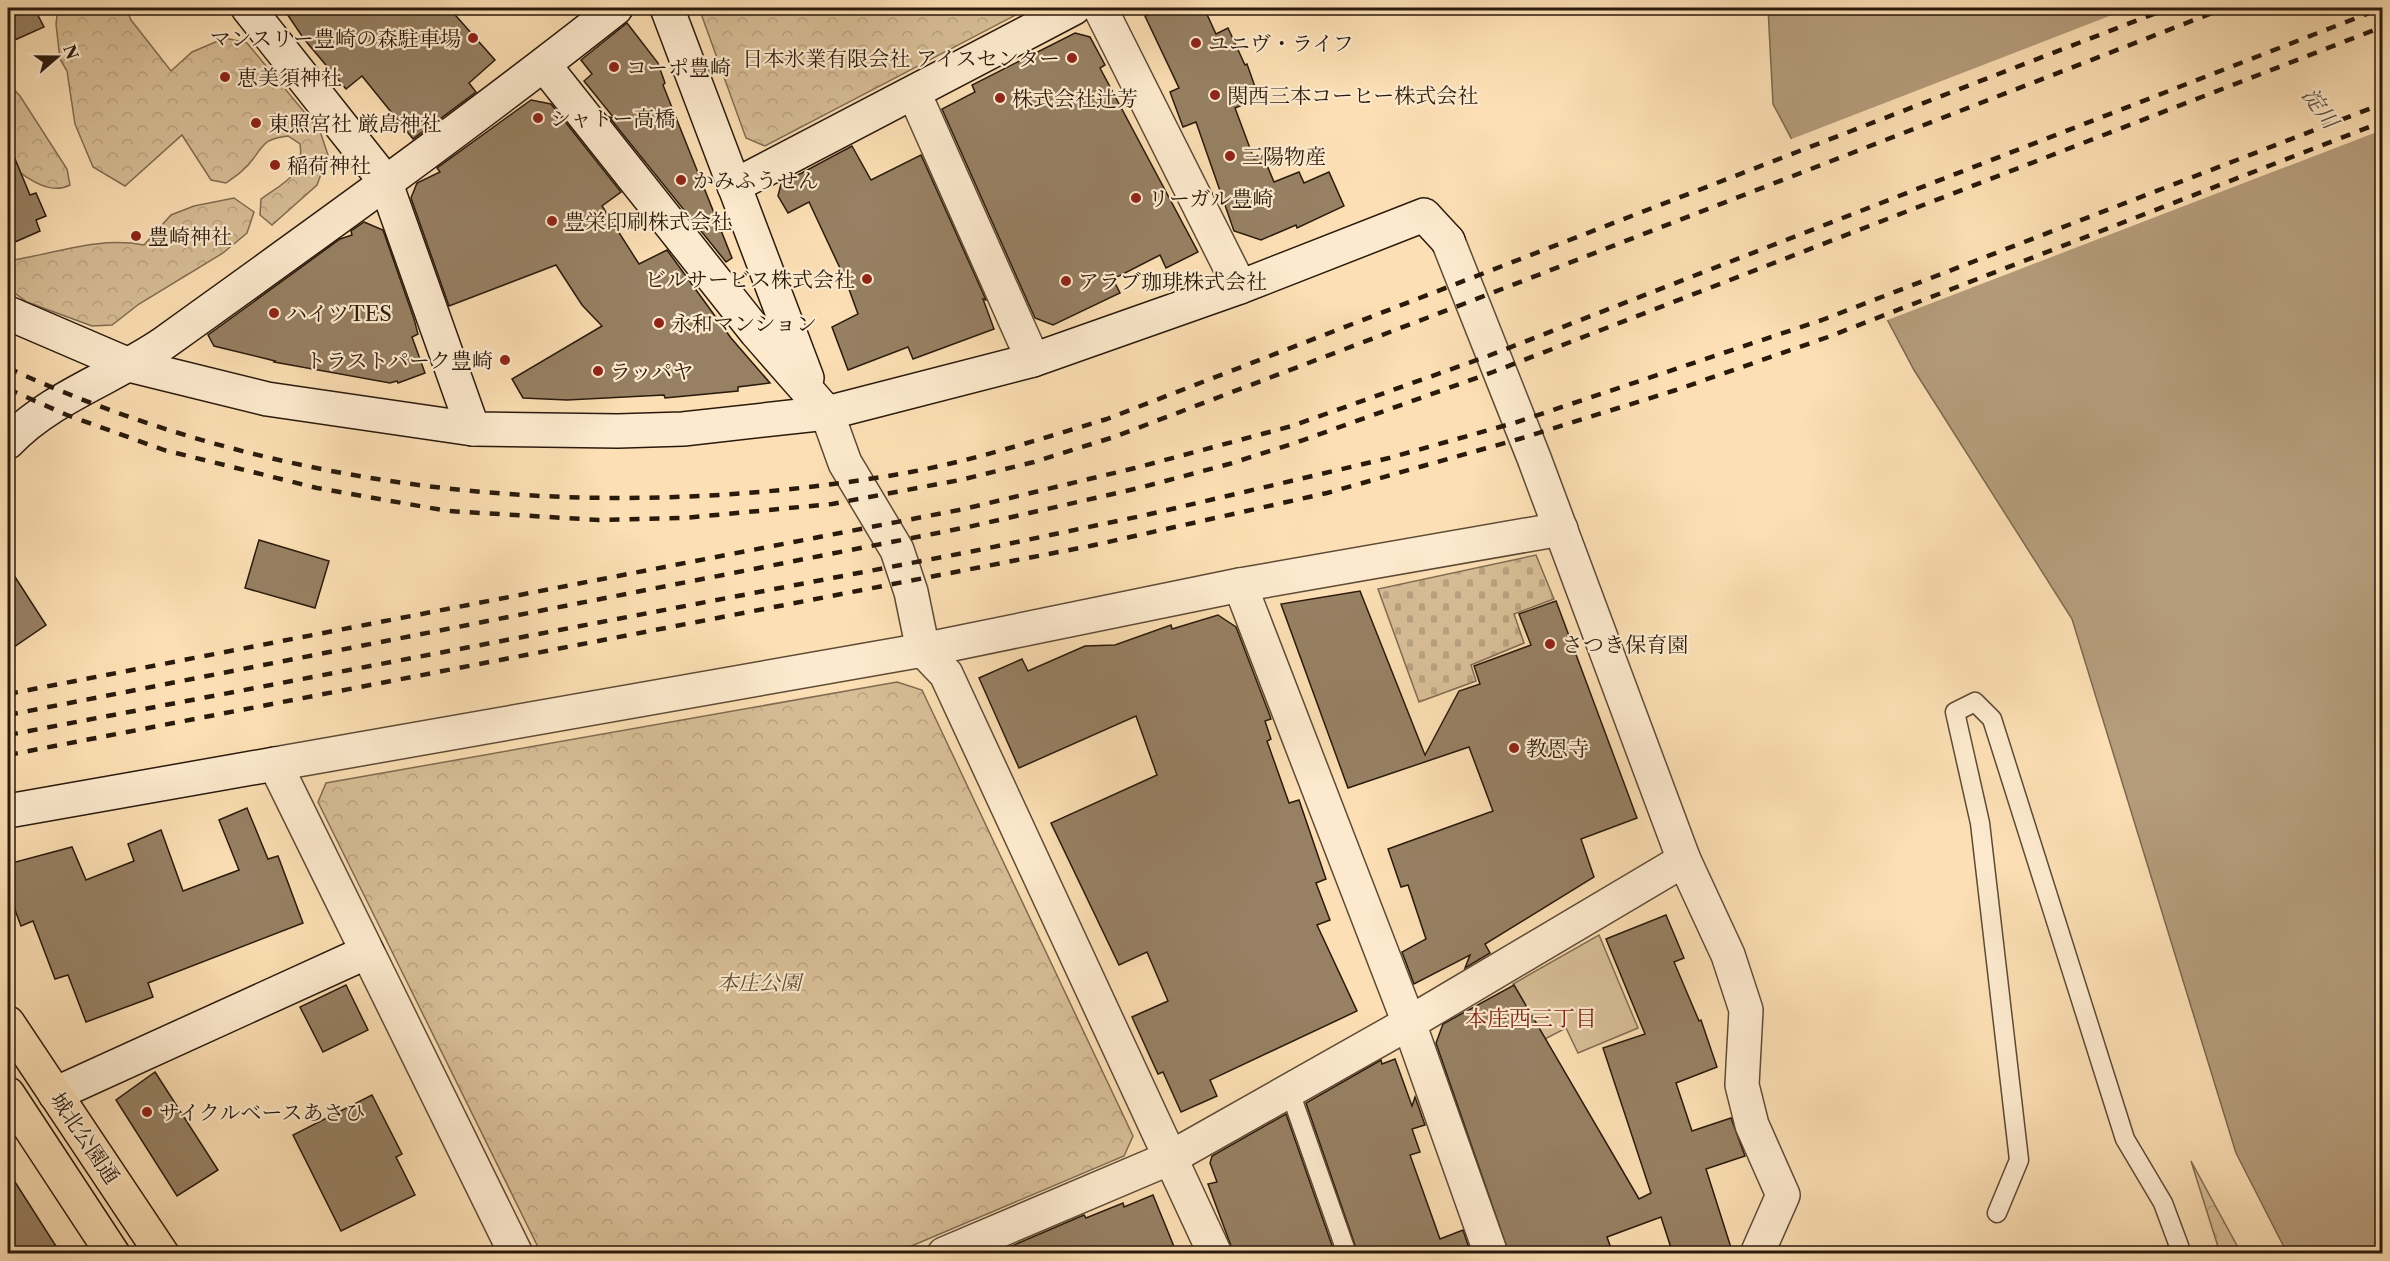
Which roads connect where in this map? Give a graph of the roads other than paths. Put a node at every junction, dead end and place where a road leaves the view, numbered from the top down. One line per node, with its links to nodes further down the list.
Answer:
1 (616, 8): 6 (street)
2 (667, 8): 9 (street)
3 (1074, 8): 7 (street)
4 (1100, 8): 10 (street)
5 (255, 10): 8 (street)
6 (544, 65): 8 (street); 14 (street)
7 (914, 93): 9 (street); 12 (street)
8 (385, 181): 13 (street); 15 (street)
9 (734, 186): 14 (street)
10 (1240, 287): 12 (street); 17 (street)
11 (8, 313): 13 (street)
12 (1033, 360): 14 (street)
13 (129, 365): 15 (street); 16 (street)
14 (827, 413): 15 (street); 19 (street)
15 (473, 429)
16 (8, 442)
17 (1561, 528): 18 (street); 22 (street)
18 (1240, 585): 19 (street); 25 (street)
19 (923, 650): 20 (street); 29 (street)
20 (275, 764): 21 (street); 23 (street)
21 (8, 811)
22 (1684, 860): 25 (street); 39 (street)
23 (367, 952): 27 (street); 34 (street)
24 (8, 1023): 27 (main road, 城北公園通)
25 (1409, 1023): 26 (street); 38 (street)
26 (1289, 1089): 29 (street); 37 (lane)
27 (55, 1094): 33 (main road, 城北公園通)
28 (8, 1096): 32 (main road, 城北公園通)
29 (1170, 1158): 31 (street); 36 (street)
30 (1997, 1213): 40 (lane)
31 (986, 1245): 35 (street)
32 (113, 1254)
33 (162, 1254)
34 (516, 1254)
35 (944, 1254)
36 (1215, 1254)
37 (1347, 1254)
38 (1491, 1254)
39 (1757, 1254)
40 (2182, 1254)

